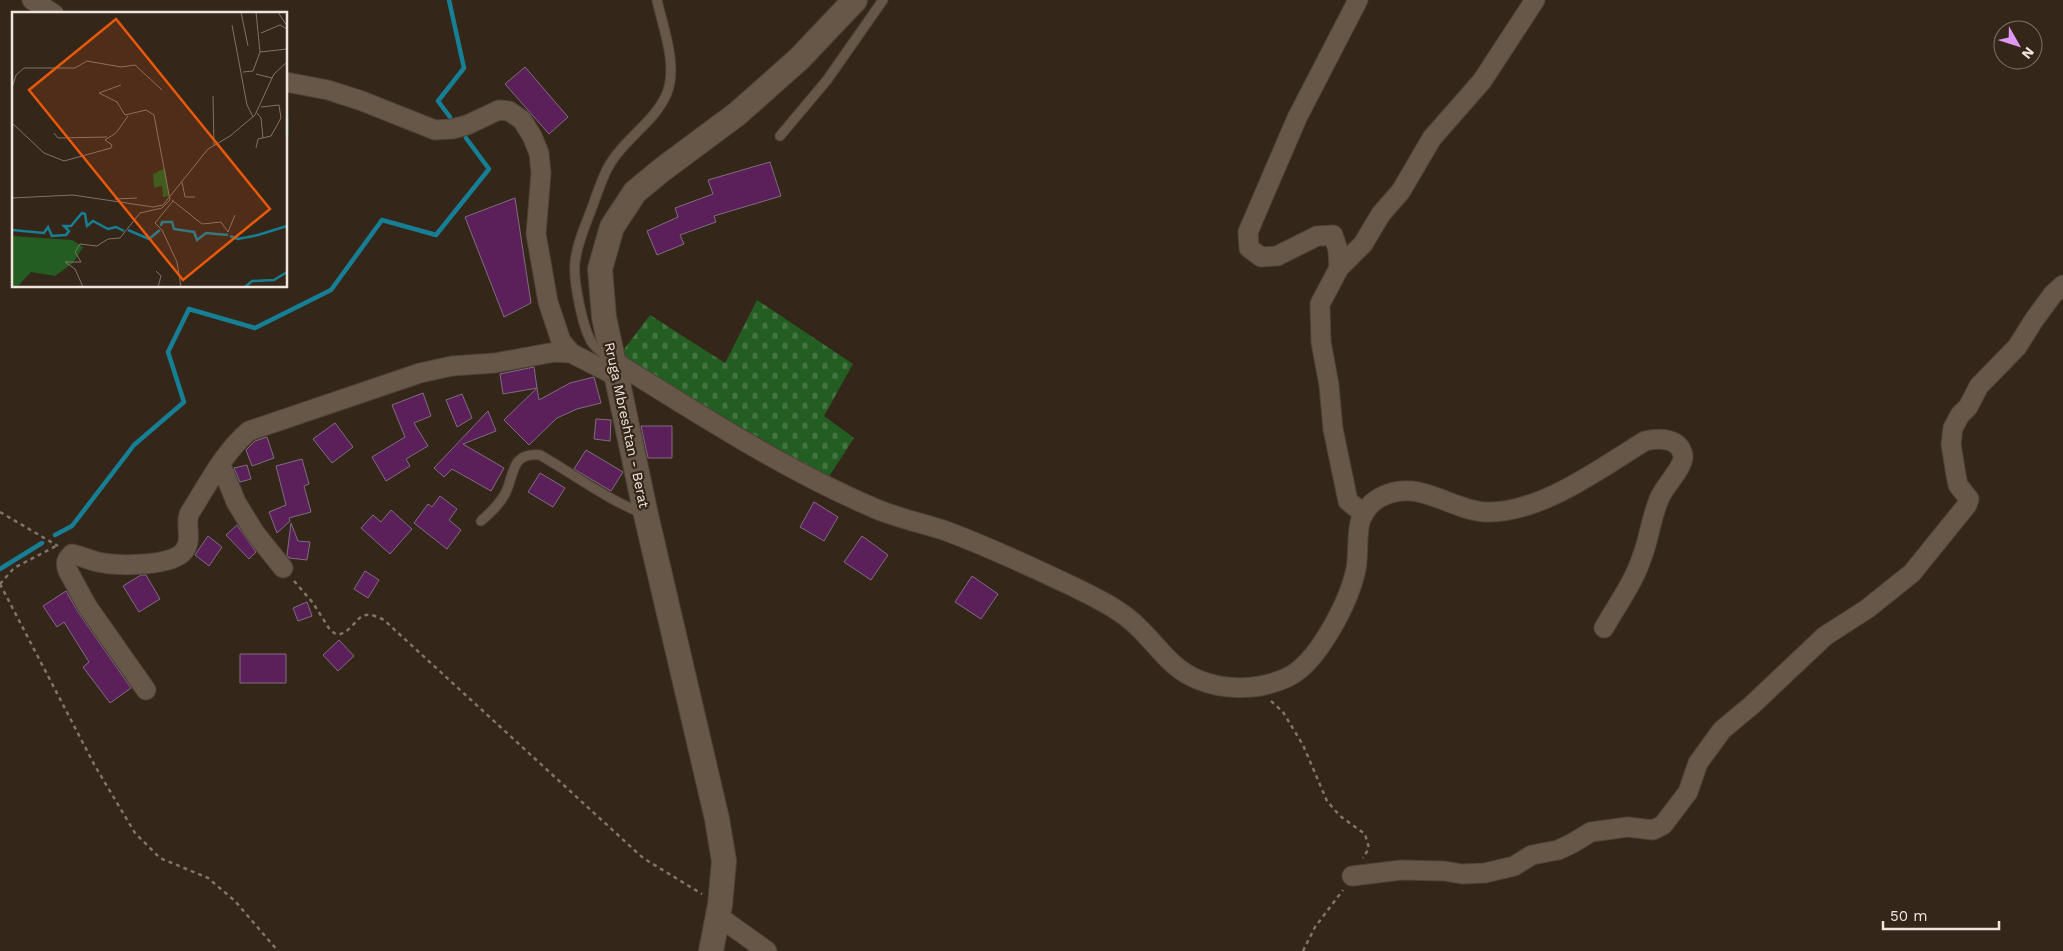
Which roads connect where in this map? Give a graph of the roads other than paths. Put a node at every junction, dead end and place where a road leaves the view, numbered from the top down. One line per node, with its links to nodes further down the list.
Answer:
1 (32, 0): 7 (street)
2 (657, 0): 13 (lane)
3 (855, 0): 13 (street, Rruga Mbreshtan - Berat)
4 (883, 0): 9 (lane)
5 (1358, 0): 10 (street)
6 (1535, 0): 10 (street)
7 (51, 12)
8 (288, 82): 12 (street)
9 (780, 136)
10 (1339, 268): 15 (street)
11 (2063, 285): 21 (street)
12 (572, 353): 13 (street); 14 (street)
13 (616, 370): 15 (street); 16 (street, Rruga Mbreshtan - Berat)
14 (221, 465): 18 (street); 20 (street)
15 (1364, 514): 19 (street)
16 (646, 515): 17 (lane); 22 (street, Rruga Mbreshtan - Berat)
17 (481, 521)
18 (283, 568)
19 (1604, 628)
20 (146, 690)
21 (1352, 876)
22 (719, 910): 23 (street, Rruga Mbreshtan - Berat); 24 (street)
23 (711, 951)
24 (768, 951)

